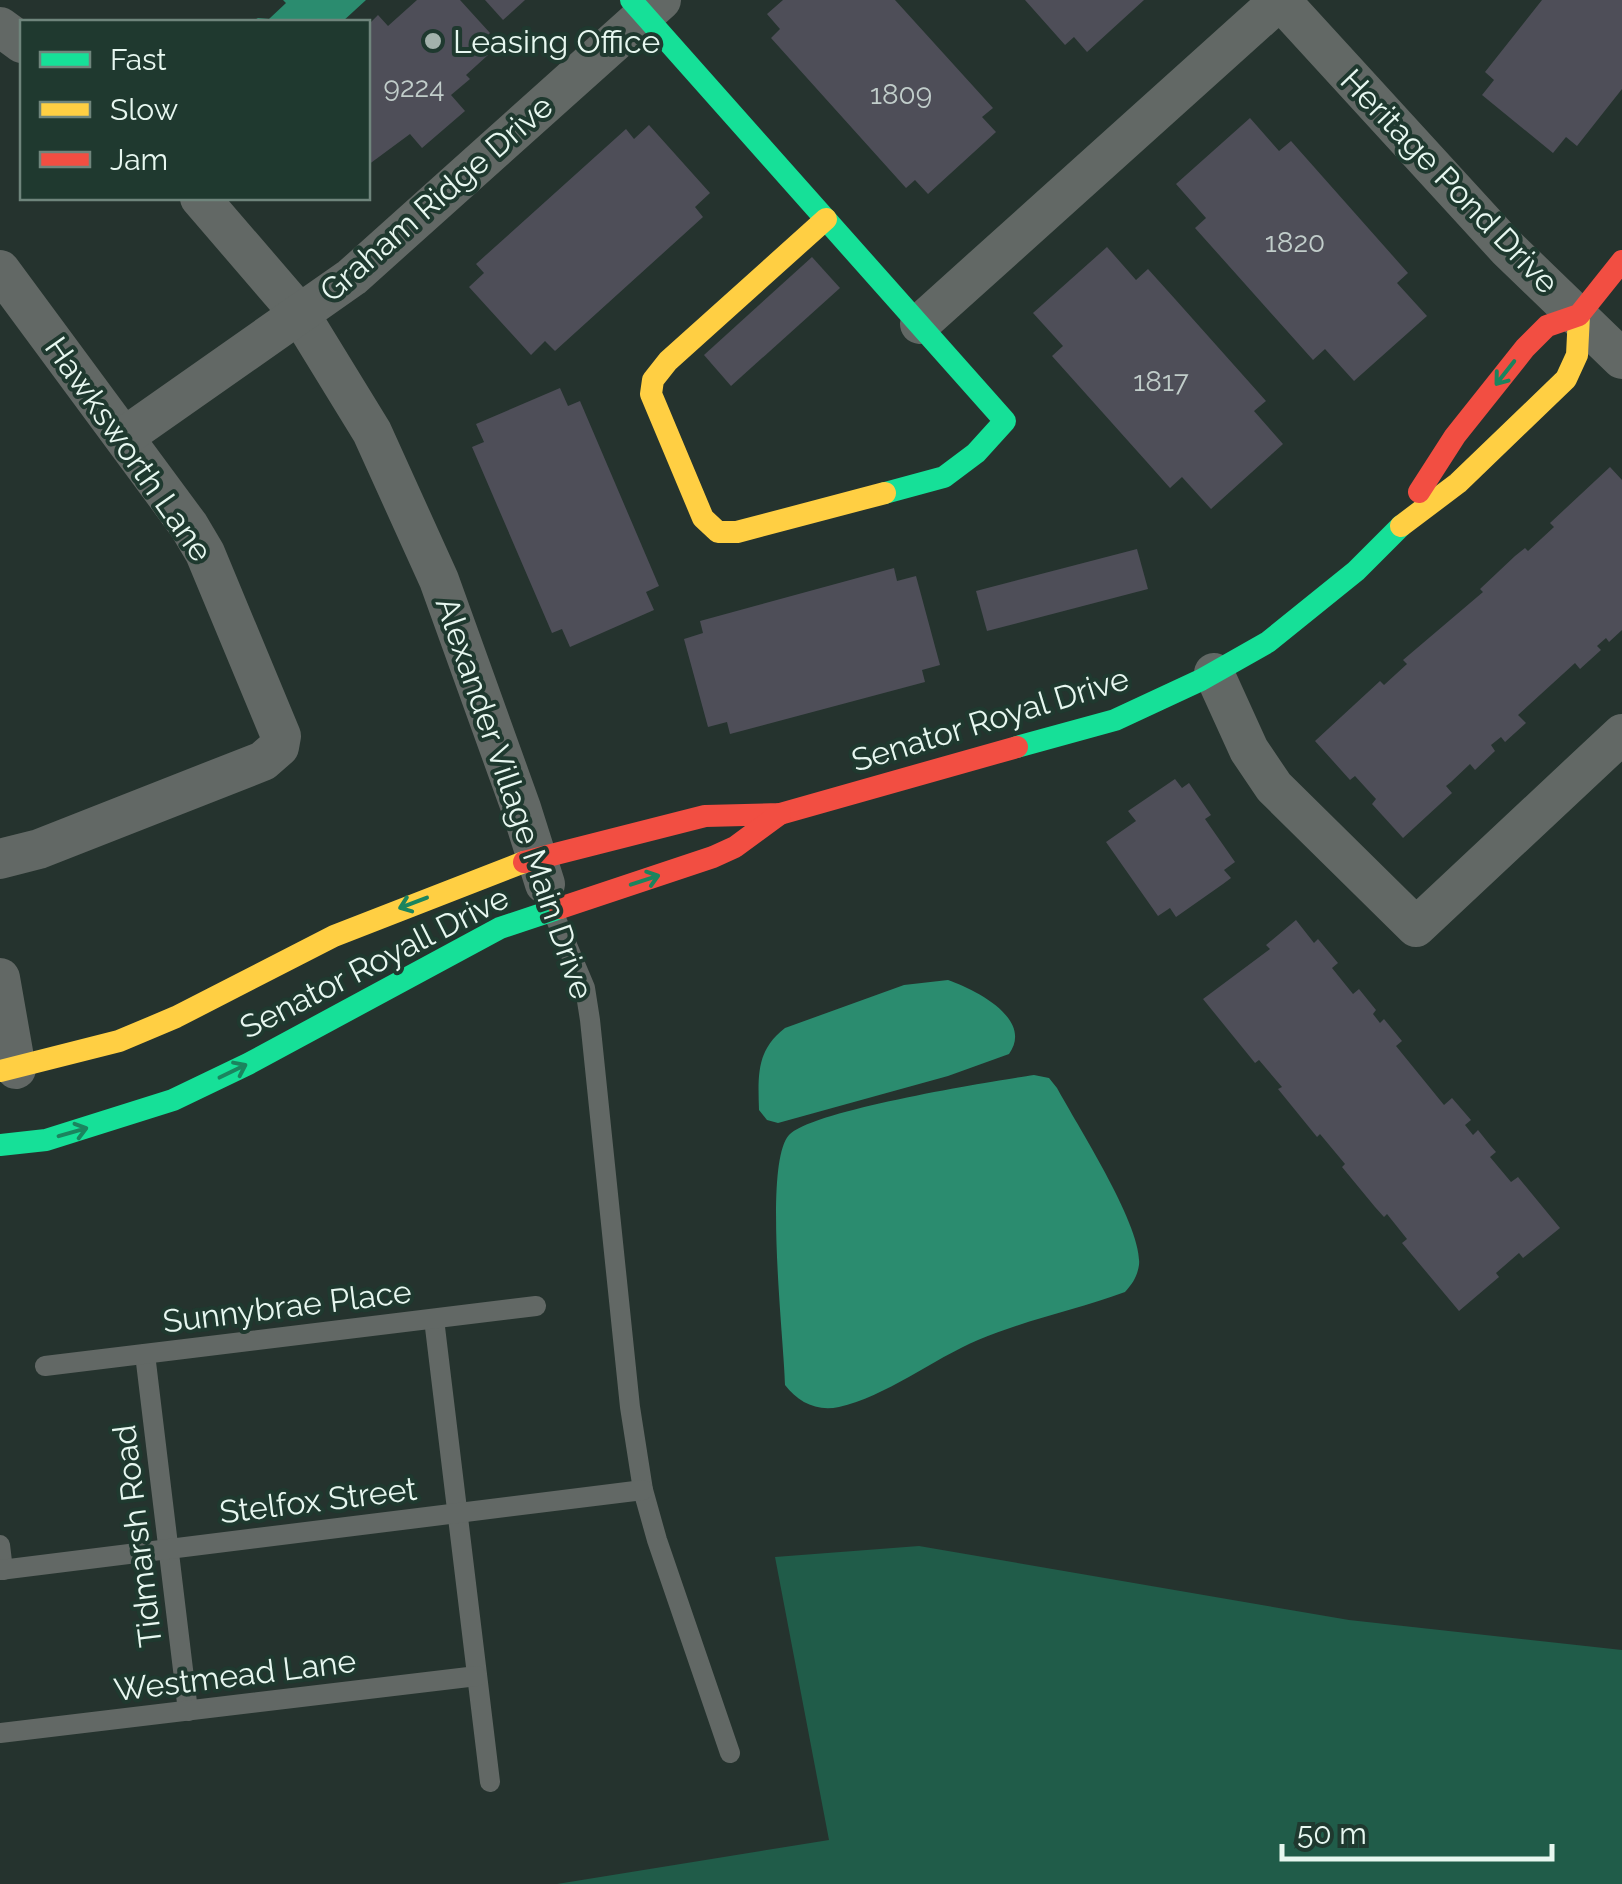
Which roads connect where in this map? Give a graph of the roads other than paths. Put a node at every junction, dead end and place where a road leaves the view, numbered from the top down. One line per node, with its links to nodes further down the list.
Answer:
1 (1280, 0): 8 (street, Heritage Pond Drive); 9 (street)
2 (645, 5): 4 (street); 7 (street, Graham Ridge Drive)
3 (202, 200): 7 (street, Alexander Village Main Drive)
4 (826, 219): 9 (street); 9 (street)
5 (1622, 261): 8 (street, Senator Royal Drive)
6 (3, 280): 11 (street, Hawksworth Lane)
7 (300, 313): 11 (street, Graham Ridge Drive); 16 (street, Alexander Village Main Drive)
8 (1579, 315): 10 (street, Heritage Pond Drive); 12 (street, Senator Royal Drive, one-way to 12); 12 (street, Senator Royal Drive)
9 (920, 324)
10 (1622, 359)
11 (124, 437): 17 (street, Hawksworth Lane)
12 (1401, 526): 13 (street, Senator Royal Drive)
13 (1214, 673): 14 (street); 15 (street, Senator Royal Drive)
14 (1622, 734)
15 (780, 814): 16 (street, Senator Royall Drive); 18 (street, Senator Royall Drive, one-way to 15)
16 (537, 858): 18 (street, Alexander Village Main Drive); 20 (street, Senator Royall Drive, one-way to 20)
17 (0, 859)
18 (552, 910): 21 (street, Senator Royall Drive, one-way to 18); 26 (lane, Alexander Village Main Drive)
19 (0, 978): 20 (street)
20 (8, 1070)
21 (0, 1145)
22 (536, 1306): 23 (lane, Sunnybrae Place)
23 (434, 1319): 24 (lane, Sunnybrae Place); 27 (lane)
24 (145, 1354): 25 (lane, Sunnybrae Place); 29 (lane, Tidmarsh Road)
25 (45, 1366)
26 (643, 1490): 27 (lane, Stelfox Street); 34 (lane, Alexander Village Main Drive)
27 (458, 1513): 29 (lane, Stelfox Street); 31 (lane)
28 (0, 1546): 30 (lane)
29 (169, 1548): 30 (lane, Stelfox Street); 32 (lane, Tidmarsh Road)
30 (2, 1570)
31 (477, 1676): 32 (lane, Westmead Lane); 35 (lane)
32 (188, 1711): 33 (lane, Westmead Lane)
33 (0, 1733)
34 (730, 1753)
35 (490, 1782)

